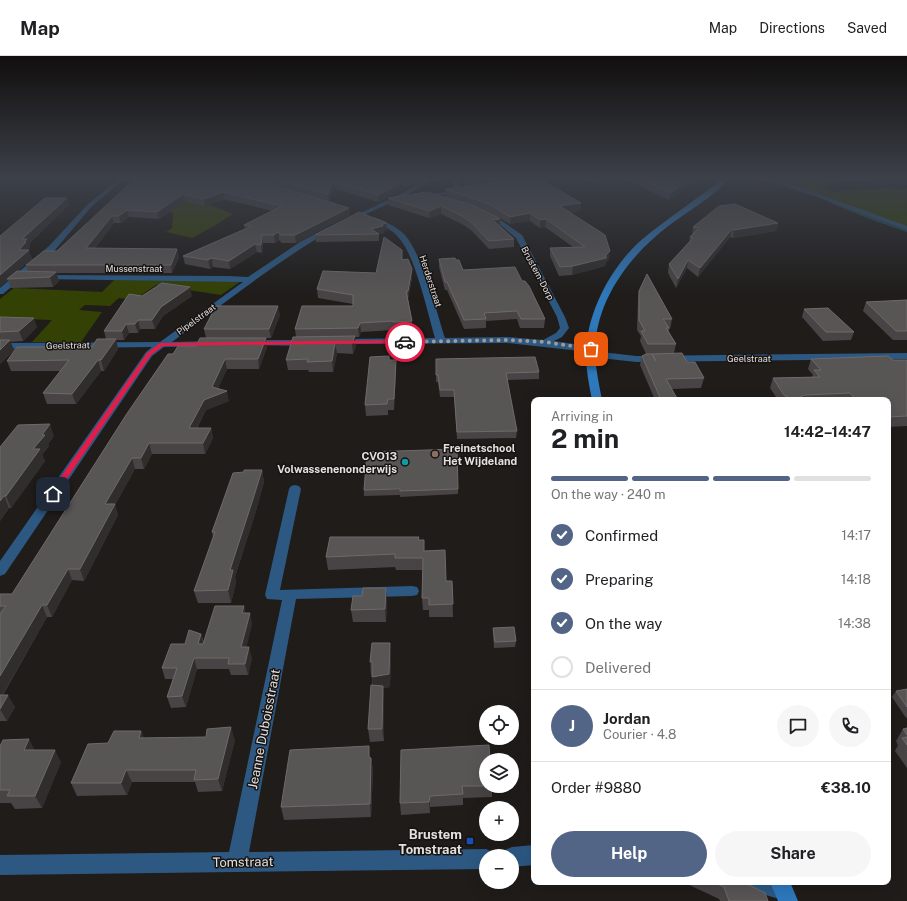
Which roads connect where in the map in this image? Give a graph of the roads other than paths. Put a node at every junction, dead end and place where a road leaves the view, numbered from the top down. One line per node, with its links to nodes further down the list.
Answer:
1 (79, 217): 8 (street)
2 (355, 217): 9 (street, Pipelstraat)
3 (366, 217): 11 (street, Herderstraat)
4 (490, 217): 12 (street, Brustem-Dorp)
5 (677, 217): 17 (main road)
6 (878, 217): 7 (street)
7 (907, 228)
8 (18, 277): 9 (street, Mussenstraat); 10 (street)
9 (250, 280): 13 (street, Pipelstraat)
10 (0, 292)
11 (441, 341): 12 (street, Geelstraat); 15 (street, Geelstraat)
12 (545, 342): 17 (street, Geelstraat)
13 (162, 344): 14 (street, Geelstraat); 16 (street, Geelstraat); 21 (street, Pipelstraat)
14 (225, 344)
15 (240, 344)
16 (0, 346)
17 (591, 351): 18 (street, Geelstraat); 19 (main road)
18 (907, 356)
19 (596, 397)
20 (295, 489): 23 (street)
21 (0, 571)
22 (412, 591): 23 (street)
23 (290, 595): 27 (street, Jeanne Duboisstraat)
24 (531, 855): 25 (street)
25 (519, 856)
26 (479, 859): 27 (street, Tomstraat)
27 (237, 862): 28 (street, Tomstraat)
28 (0, 865)
29 (763, 885): 30 (street)
30 (784, 891)

